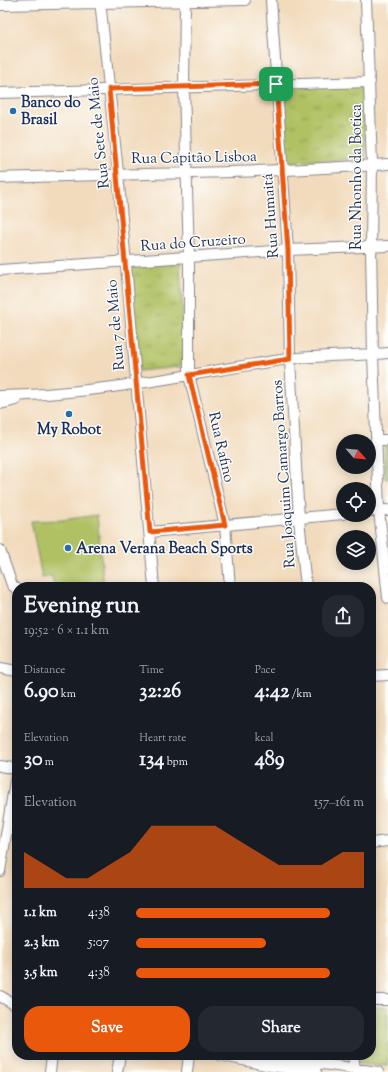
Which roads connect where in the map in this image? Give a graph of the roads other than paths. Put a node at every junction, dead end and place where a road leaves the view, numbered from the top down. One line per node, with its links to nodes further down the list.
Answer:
1 (245, 0): 4 (street)
2 (271, 0): 8 (street, Rua Humaitá)
3 (366, 0): 7 (street, Rua Nhonho da Botica)
4 (185, 1): 5 (street); 9 (street, Rua Rafino)
5 (100, 2): 6 (street); 10 (street, Rua Sete de Maio)
6 (0, 5)
7 (370, 82): 8 (street); 13 (street, Rua Nhonho da Botica)
8 (276, 84): 9 (street); 14 (street, Rua Humaitá)
9 (184, 87): 10 (street); 15 (street, Rua Rafino)
10 (109, 89): 11 (street); 16 (street, Rua Sete de Maio)
11 (0, 93)
12 (388, 164): 13 (street, Rua Capitão Lisboa)
13 (372, 165): 14 (street, Rua Capitão Lisboa); 19 (street, Rua Nhonho da Botica)
14 (282, 170): 15 (street, Rua Capitão Lisboa); 20 (street, Rua Humaitá)
15 (186, 172): 16 (street, Rua Capitão Lisboa); 21 (street, Rua Rafino)
16 (118, 173): 17 (street, Rua Capitão Lisboa); 22 (street, Rua Sete de Maio)
17 (0, 178)
18 (388, 246): 19 (street, Rua do Cruzeiro)
19 (371, 247): 20 (street, Rua do Cruzeiro); 25 (street, Rua Nhonho da Botica)
20 (288, 250): 21 (street, Rua do Cruzeiro); 26 (street, Rua Humaitá)
21 (189, 257): 22 (street, Rua do Cruzeiro); 27 (street, Rua Rafino)
22 (124, 262): 23 (street, Rua do Cruzeiro); 28 (street, Rua 7 de Maio)
23 (0, 270)
24 (388, 353): 25 (street)
25 (373, 354): 26 (street); 32 (street, Rua Nhonho da Botica)
26 (290, 359): 27 (street); 37 (street, Rua Joaquim Camargo Barros)
27 (189, 375): 28 (street); 38 (street, Rua Rafino)
28 (136, 384): 30 (street); 39 (street, Rua 7 de Maio)
29 (0, 396): 30 (street)
30 (34, 396): 31 (street)
31 (0, 404)
32 (376, 434)
33 (376, 440): 34 (street); 35 (street, Rua Nhonho da Botica)
34 (388, 440)
35 (379, 510): 45 (street, Rua Nhonho da Botica)
36 (336, 515): 37 (street)
37 (299, 519): 38 (street); 43 (street, Rua Joaquim Camargo Barros)
38 (225, 525): 39 (street); 42 (street, Rua Rafino)
39 (150, 532): 41 (street, Rua 7 de Maio)
40 (0, 550): 44 (street)
41 (154, 582)
42 (230, 582)
43 (305, 582)
44 (12, 585)
45 (388, 598)
46 (0, 668): 47 (street)
47 (12, 670)
48 (388, 675): 49 (street)
49 (376, 676)
50 (0, 766): 51 (street)
51 (12, 768)
52 (12, 799): 55 (street)
53 (388, 841): 54 (street)
54 (376, 842)
55 (0, 871)
56 (0, 996): 59 (street)
57 (376, 1000): 58 (street)
58 (388, 1000)
59 (12, 1003)
60 (51, 1060): 67 (street)
61 (119, 1060): 68 (street)
62 (188, 1060): 69 (street)
63 (274, 1060): 70 (street)
64 (279, 1060): 66 (street)
65 (354, 1060): 66 (street)
66 (355, 1069): 71 (street)
67 (50, 1072)
68 (117, 1072)
69 (187, 1072)
70 (316, 1072)
71 (378, 1072)

